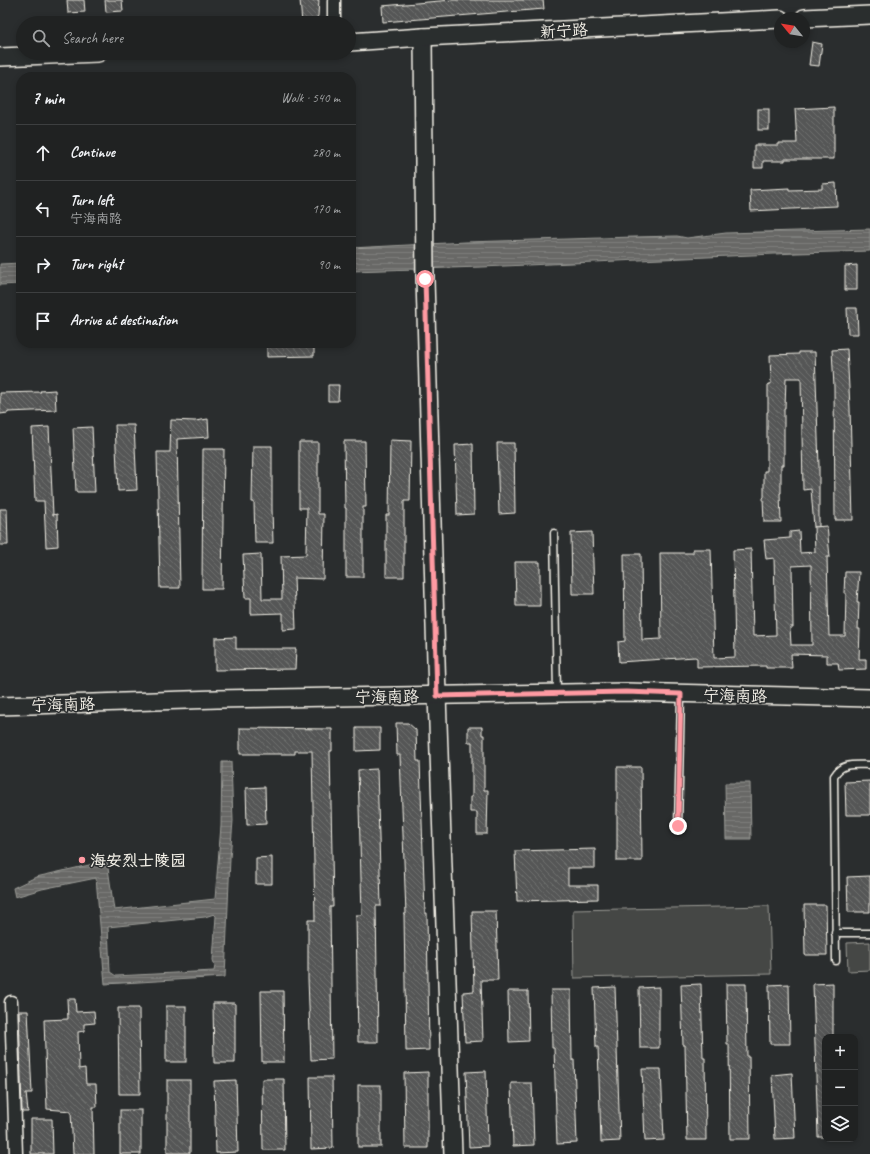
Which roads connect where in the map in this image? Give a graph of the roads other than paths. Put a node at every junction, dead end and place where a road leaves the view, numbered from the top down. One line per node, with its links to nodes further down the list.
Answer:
1 (334, 0): 3 (street)
2 (870, 15): 4 (street)
3 (334, 16)
4 (810, 18)
5 (774, 19): 6 (street, 新宁路)
6 (423, 37): 7 (street, 新宁路); 13 (street)
7 (356, 42)
8 (16, 56): 9 (street)
9 (0, 57)
10 (554, 532): 11 (lane)
11 (557, 693): 12 (street, 宁海南路); 13 (street, 宁海南路)
12 (681, 694): 14 (street, 宁海南路); 17 (lane)
13 (437, 696): 15 (street, 宁海南路); 23 (street)
14 (870, 698)
15 (0, 706)
16 (870, 765): 18 (lane)
17 (678, 826)
18 (835, 933): 19 (lane); 20 (lane)
19 (870, 933)
20 (836, 961)
21 (11, 1002): 22 (street)
22 (16, 1154)
23 (453, 1154)

